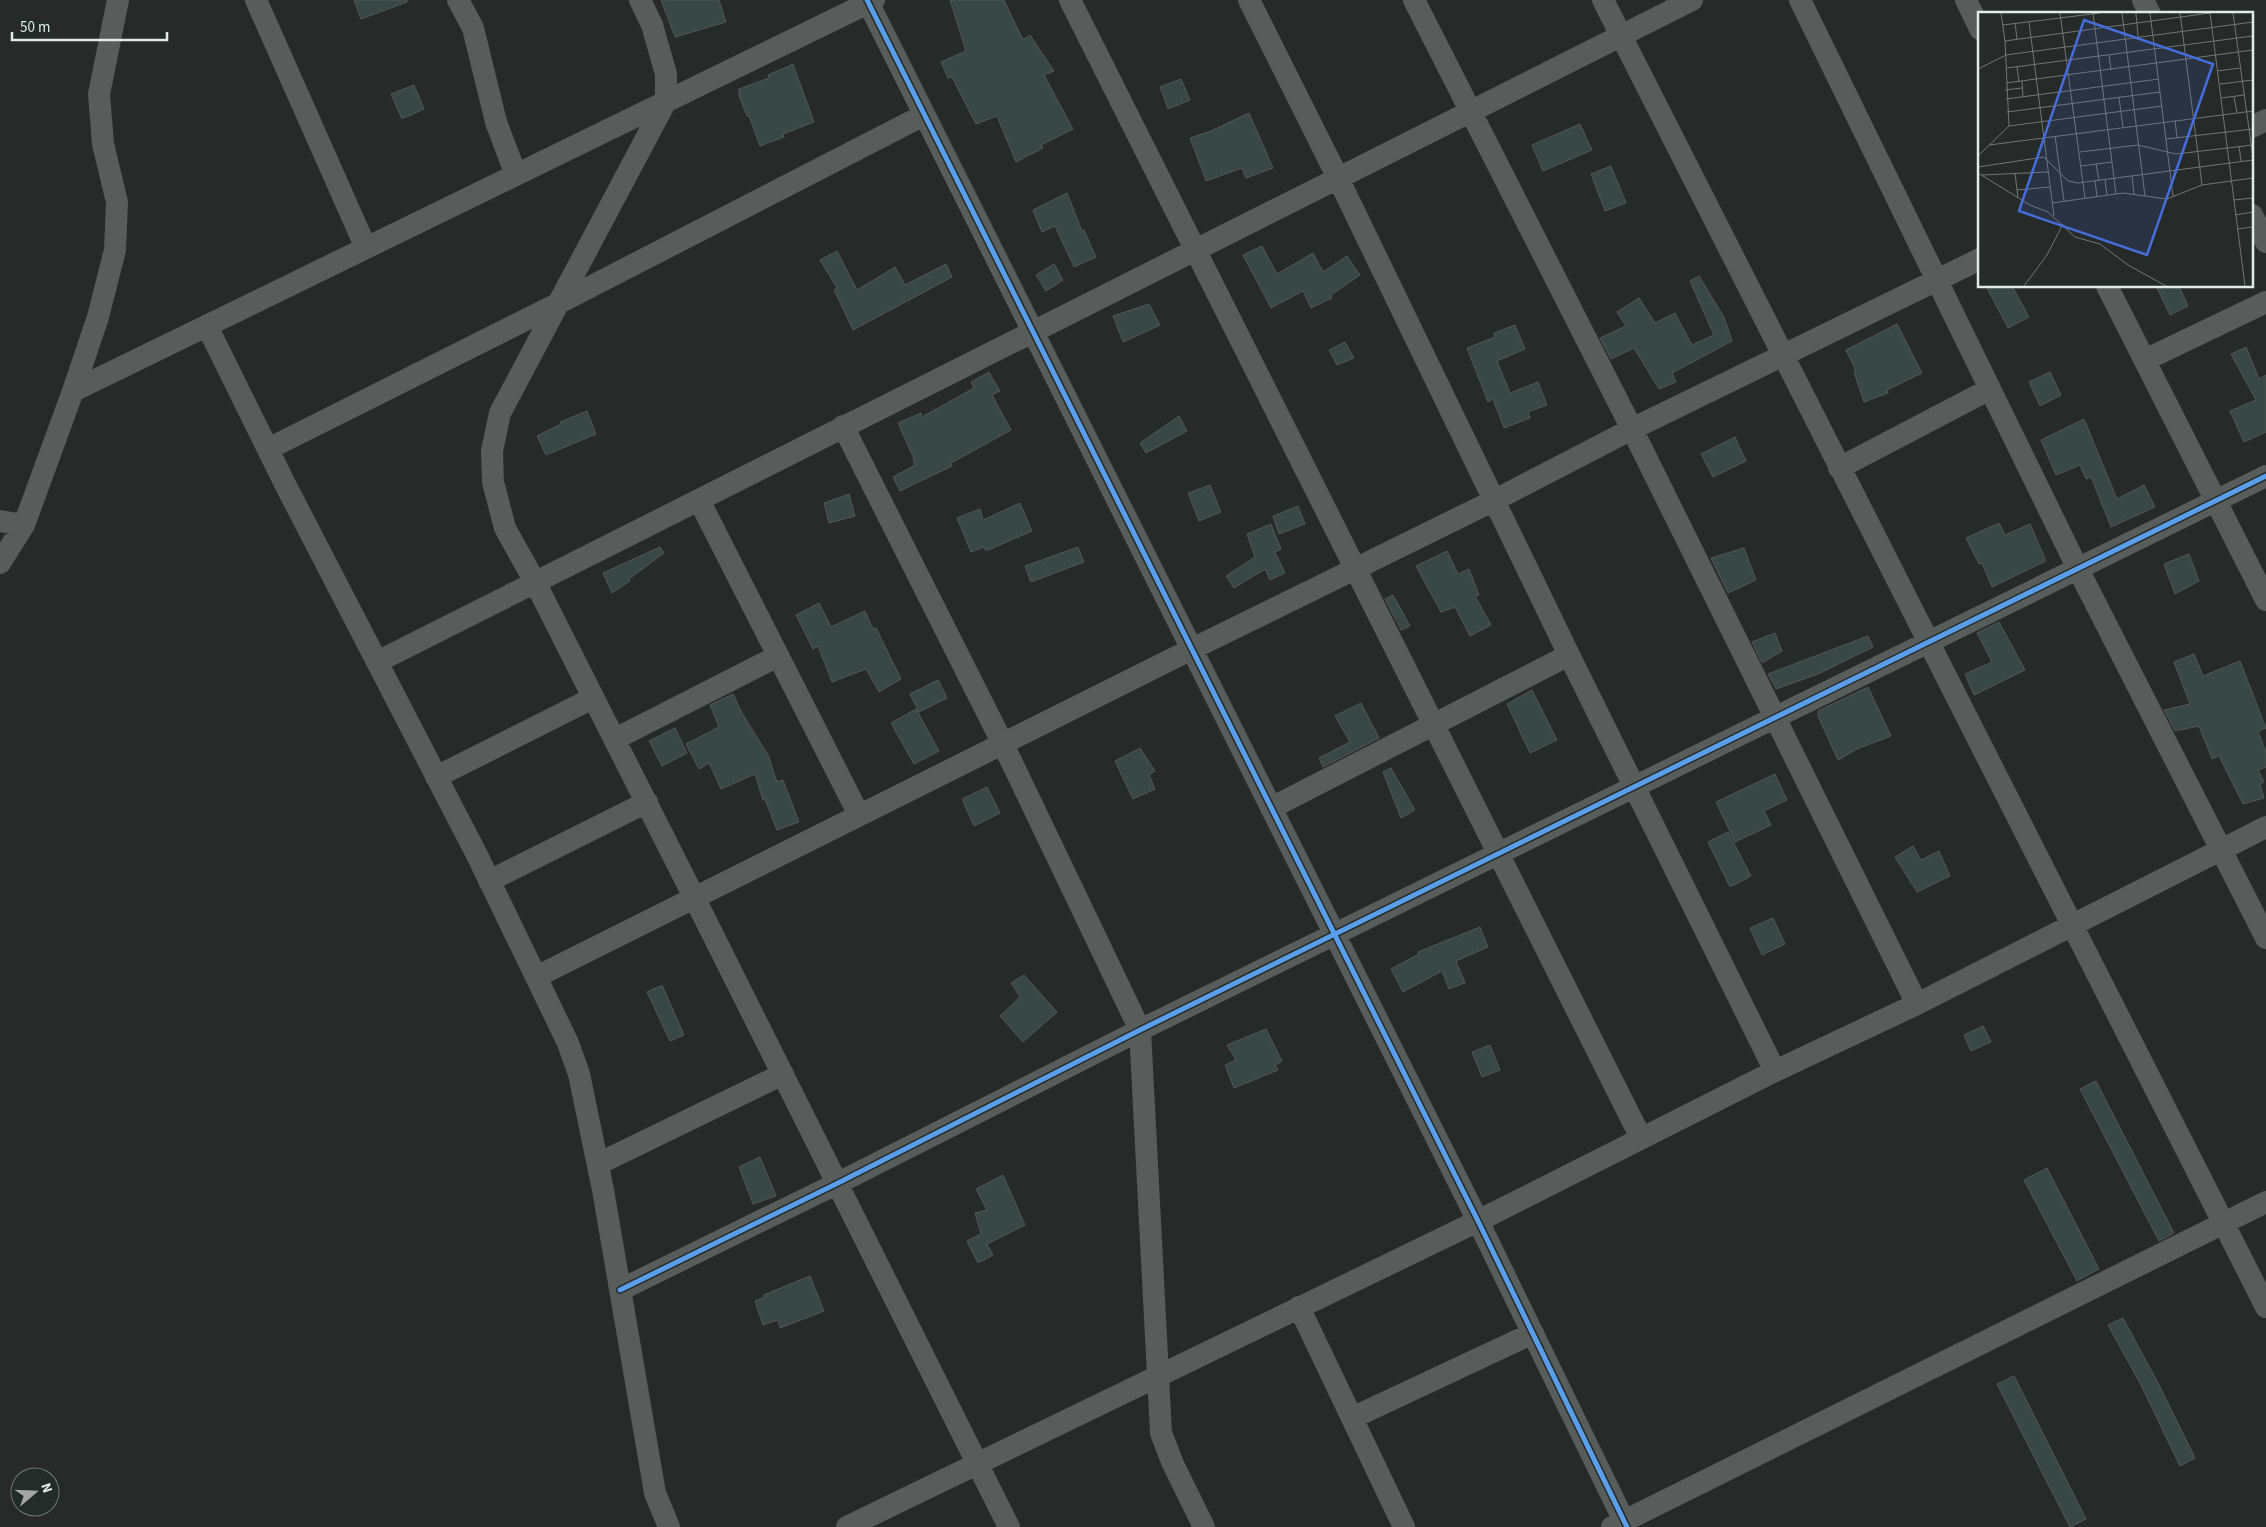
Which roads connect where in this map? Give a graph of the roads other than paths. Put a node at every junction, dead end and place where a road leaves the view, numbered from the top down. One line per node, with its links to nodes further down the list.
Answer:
1 (118, 0): 38 (street)
2 (256, 0): 26 (street)
3 (458, 0): 22 (street)
4 (640, 0): 17 (street)
5 (1070, 0): 27 (street)
6 (1249, 0): 23 (street)
7 (1414, 0): 18 (street)
8 (1603, 0): 16 (street)
9 (1692, 0): 16 (street)
10 (1800, 0): 29 (street)
11 (1966, 0): 15 (street)
12 (2143, 0): 14 (street)
13 (870, 1): 17 (street); 19 (street)
14 (2149, 12)
15 (1978, 25)
16 (1621, 37): 18 (street); 35 (street)
17 (666, 102): 22 (street); 32 (street)
18 (1469, 111): 23 (street); 40 (street)
19 (924, 115): 32 (street); 34 (street)
20 (2266, 120): 21 (street)
21 (2254, 126)
22 (516, 175): 26 (street)
23 (1338, 178): 27 (street); 45 (street)
24 (2254, 219): 25 (street)
25 (2266, 242)
26 (366, 248): 33 (street)
27 (1195, 249): 34 (street); 50 (street)
28 (1978, 260): 29 (street)
29 (1936, 280): 35 (street); 37 (street)
30 (2108, 288): 36 (street)
31 (2266, 302): 36 (street)
32 (559, 303): 41 (street); 52 (street)
33 (207, 326): 38 (street); 41 (street)
34 (1033, 333): 39 (street); 55 (street)
35 (1782, 355): 40 (street); 42 (street)
36 (2145, 360): 46 (street)
37 (1990, 389): 42 (street); 51 (street)
38 (74, 391): 48 (street)
39 (842, 426): 44 (street); 63 (street)
40 (1632, 429): 45 (street); 60 (street)
41 (268, 449): 58 (street)
42 (1839, 468): 54 (street)
43 (2266, 476): 46 (street)
44 (699, 500): 52 (street); 57 (street)
45 (1495, 500): 50 (street); 56 (street)
46 (2216, 500): 51 (street); 53 (street)
47 (0, 521): 48 (street)
48 (24, 525): 49 (street)
49 (0, 563)
50 (1355, 568): 55 (street); 61 (street)
51 (2078, 569): 54 (street); 70 (street)
52 (535, 582): 58 (street); 59 (street)
53 (2266, 600)
54 (1928, 643): 60 (street); 74 (street)
55 (1192, 649): 63 (street); 67 (street)
56 (1569, 655): 61 (street); 65 (street)
57 (778, 656): 62 (street); 68 (street)
58 (377, 662): 64 (street)
59 (594, 698): 62 (street); 64 (street)
60 (1775, 717): 65 (street); 78 (street)
61 (1433, 725): 67 (street); 71 (street)
62 (614, 739): 66 (street)
63 (1003, 744): 68 (street); 79 (street)
64 (436, 777): 72 (street)
65 (1635, 787): 71 (street); 80 (street)
66 (646, 802): 72 (street); 73 (street)
67 (1271, 808): 75 (street)
68 (860, 814): 73 (street)
69 (2266, 827): 70 (street)
70 (2221, 848): 74 (street); 76 (street)
71 (1498, 855): 75 (street); 82 (street)
72 (489, 881): 77 (street)
73 (694, 897): 77 (street); 81 (street)
74 (2072, 925): 78 (street); 87 (street)
75 (1334, 936): 79 (street); 86 (street)
76 (2266, 938)
77 (536, 977): 83 (street)
78 (1917, 1004): 80 (street)
79 (1140, 1030): 84 (street); 92 (street)
80 (1775, 1071): 82 (street)
81 (783, 1074): 83 (street); 84 (street)
82 (1641, 1138): 86 (street)
83 (598, 1164): 88 (street)
84 (836, 1184): 88 (street); 94 (street)
85 (2266, 1202): 87 (street)
86 (1478, 1221): 89 (street); 91 (street)
87 (2224, 1223): 90 (street); 95 (street)
88 (620, 1290): 96 (street)
89 (1300, 1307): 92 (street); 93 (street)
90 (2266, 1307)
91 (1533, 1333): 93 (street); 95 (street)
92 (1159, 1375): 94 (street); 99 (street)
93 (1352, 1418): 100 (street)
94 (977, 1464): 97 (street); 98 (street)
95 (1621, 1525)
96 (668, 1527)
97 (847, 1527)
98 (1009, 1527)
99 (1204, 1527)
100 (1404, 1527)

